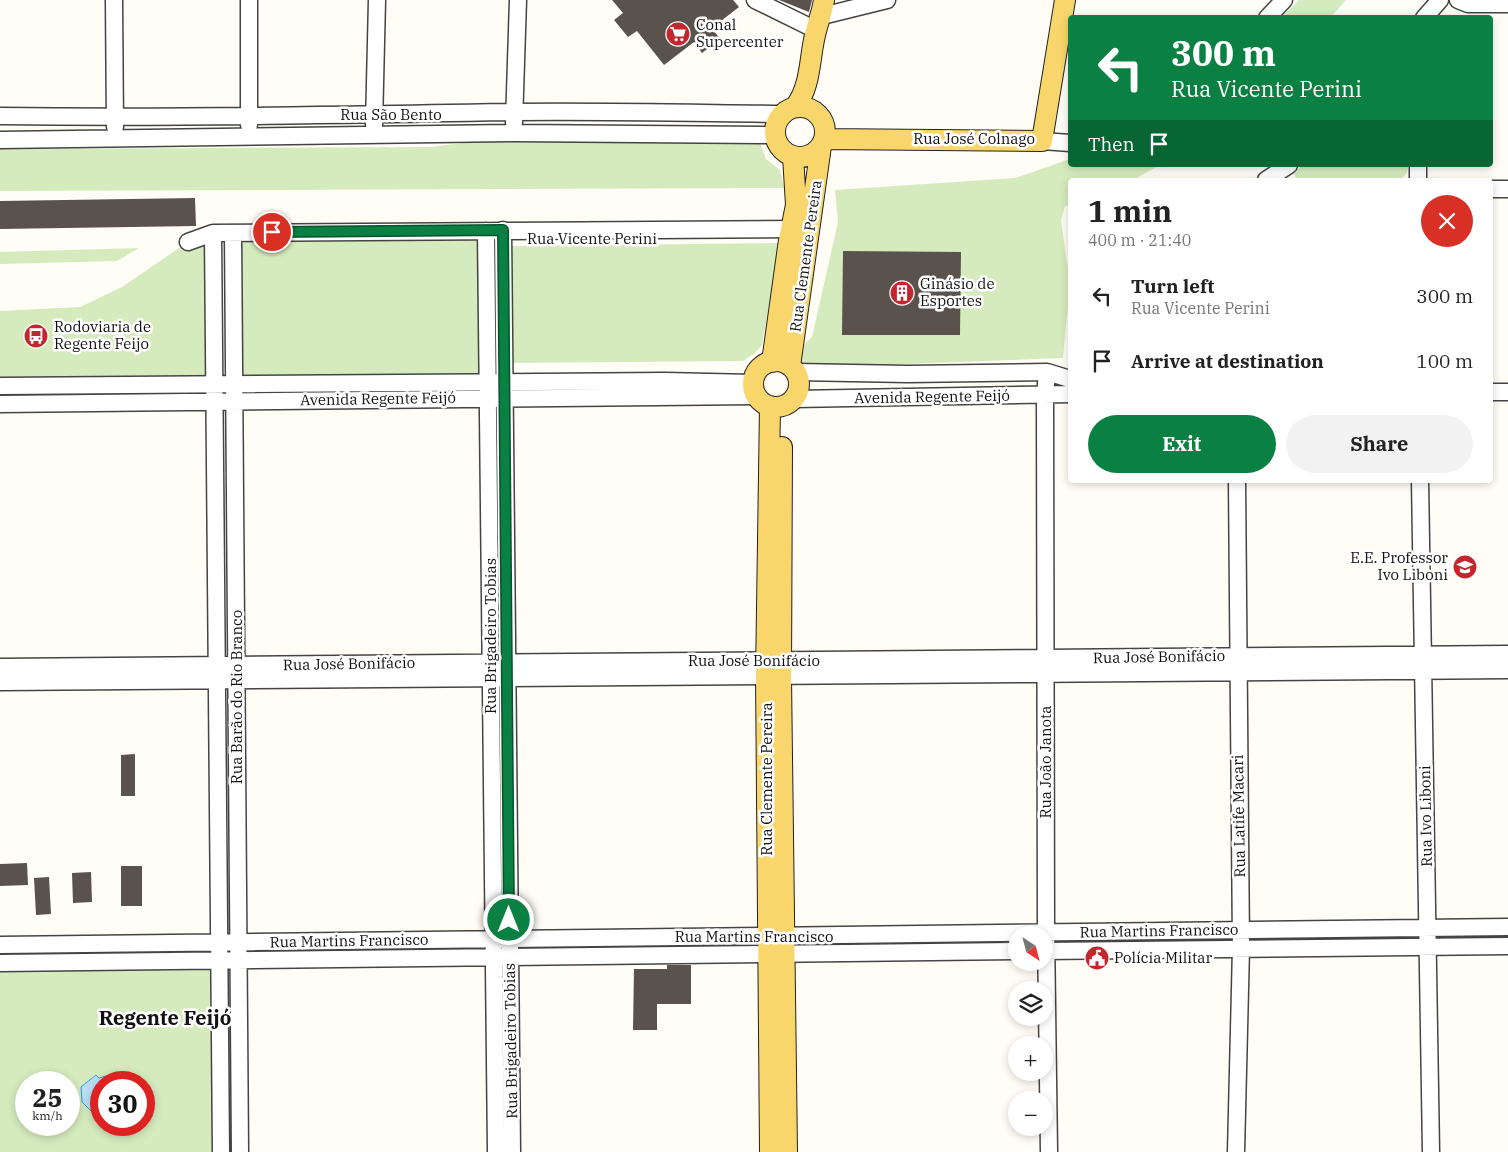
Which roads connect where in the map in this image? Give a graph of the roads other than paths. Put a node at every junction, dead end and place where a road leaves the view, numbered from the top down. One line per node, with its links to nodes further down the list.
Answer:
1 (114, 0): 20 (street)
2 (249, 0): 19 (street)
3 (377, 0): 17 (street)
4 (518, 0): 16 (street)
5 (755, 0): 12 (street)
6 (887, 0): 12 (street)
7 (1065, 0): 27 (main road, Rua José Colnago)
8 (1284, 0): 13 (street)
9 (1440, 0): 14 (street)
10 (1458, 0): 11 (street)
11 (1508, 4)
12 (820, 15): 15 (main road)
13 (1270, 15)
14 (1427, 15)
15 (789, 111): 16 (street, Rua São Bento); 24 (main road); 29 (main road)
16 (515, 112): 17 (street, Rua São Bento); 21 (street)
17 (374, 115): 19 (street, Rua São Bento); 22 (street)
18 (0, 116): 20 (street, Rua São Bento)
19 (250, 116): 20 (street, Rua São Bento); 23 (street)
20 (115, 118): 25 (street)
21 (514, 133): 22 (street, Rua São Bento); 24 (street, Rua São Bento)
22 (374, 134): 23 (street, Rua São Bento)
23 (248, 135): 25 (street, Rua São Bento)
24 (775, 135): 30 (main road)
25 (114, 139): 26 (street, Rua São Bento)
26 (0, 140)
27 (1042, 141): 28 (street); 29 (main road, Rua José Colnago)
28 (1068, 142)
29 (823, 143): 30 (main road); 37 (main road, Rua Clemente Pereira)
30 (793, 156): 37 (main road, Rua Clemente Pereira)
31 (1286, 167): 32 (street)
32 (1269, 178)
33 (1493, 189): 34 (street)
34 (1508, 189)
35 (486, 235): 36 (street, Rua Vicente Perini); 39 (street, Rua Vicente Perini); 45 (street, Rua Brigadeiro Tobias)
36 (503, 235): 37 (street, Rua Vicente Perini); 46 (street, Rua Brigadeiro Tobias)
37 (799, 235): 40 (main road, Rua Clemente Pereira)
38 (213, 237): 39 (street, Rua Vicente Perini); 49 (street, Rua Barão do Rio Branco)
39 (233, 237): 50 (street, Rua Barão do Rio Branco)
40 (786, 367): 42 (street, Avenida Regente Feijó); 55 (main road, Rua Clemente Pereira); 55 (main road)
41 (1047, 372): 42 (street, Avenida Regente Feijó); 43 (street, Avenida Regente Feijó); 53 (street, Rua João Janota)
42 (908, 374): 54 (street)
43 (1068, 378)
44 (0, 386): 52 (street, Avenida Regente Feijó)
45 (488, 390): 46 (street, Avenida Regente Feijó); 50 (street, Avenida Regente Feijó); 59 (street, Rua Brigadeiro Tobias)
46 (504, 390): 55 (street, Avenida Regente Feijó); 60 (street, Rua Brigadeiro Tobias)
47 (1493, 392): 48 (street)
48 (1508, 392)
49 (215, 393): 50 (street, Avenida Regente Feijó); 52 (street, Avenida Regente Feijó); 69 (street, Rua Barão do Rio Branco)
50 (234, 393): 70 (street, Rua Barão do Rio Branco)
51 (1068, 394): 53 (street, Avenida Regente Feijó)
52 (49, 395): 56 (street, Avenida Regente Feijó)
53 (1045, 396): 54 (street, Avenida Regente Feijó); 64 (street, Rua João Janota)
54 (909, 397): 55 (street, Avenida Regente Feijó)
55 (771, 398): 66 (main road, Rua Clemente Pereira)
56 (0, 404)
57 (1237, 483): 63 (street, Rua Latife Macari)
58 (1420, 483): 62 (street, Rua Ivo Liboni)
59 (490, 542): 60 (street); 67 (street, Rua Brigadeiro Tobias)
60 (506, 542): 67 (street, Rua Brigadeiro Tobias)
61 (1508, 654): 62 (street, Rua José Bonifácio)
62 (1424, 663): 63 (street, Rua José Bonifácio); 68 (street, Rua José Bonifácio); 74 (street, Rua Ivo Liboni)
63 (1238, 664): 64 (street, Rua José Bonifácio); 75 (street, Rua Latife Macari)
64 (1046, 666): 66 (street, Rua José Bonifácio); 72 (street, Rua João Janota)
65 (0, 667): 69 (street, Rua José Bonifácio)
66 (774, 669): 67 (street, Rua José Bonifácio); 83 (main road, Rua Clemente Pereira)
67 (499, 670): 70 (street, Rua José Bonifácio); 79 (street, Rua Brigadeiro Tobias)
68 (1508, 670)
69 (217, 673): 70 (street, Rua José Bonifácio); 71 (street, Rua José Bonifácio); 81 (street, Rua Barão do Rio Branco)
70 (237, 673): 80 (street, Rua Barão do Rio Branco)
71 (0, 682)
72 (1046, 926)
73 (1508, 927): 74 (street, Rua Martins Francisco)
74 (1428, 928): 75 (street, Rua Martins Francisco); 84 (street, Rua Ivo Liboni)
75 (1240, 930): 76 (street, Rua Martins Francisco); 86 (street, Rua Latife Macari)
76 (1053, 933)
77 (1008, 935): 83 (street, Rua Martins Francisco)
78 (599, 938): 79 (street, Rua Martins Francisco); 83 (street, Rua Martins Francisco); 89 (street)
79 (501, 939): 80 (street, Rua Martins Francisco); 90 (street, Rua Brigadeiro Tobias); 91 (street, Rua Brigadeiro Tobias)
80 (238, 942): 81 (street, Rua Martins Francisco); 93 (street, Rua Barão do Rio Branco)
81 (219, 943): 82 (street, Rua Martins Francisco); 92 (street, Rua Barão do Rio Branco)
82 (0, 945)
83 (776, 946): 87 (street, Rua Martins Francisco); 89 (street, Rua Martins Francisco); 100 (main road, Rua Clemente Pereira); 101 (main road, Rua Clemente Pereira)
84 (1428, 946): 85 (street, Rua Martins Francisco); 86 (street, Rua Martins Francisco); 104 (street, Rua Ivo Liboni)
85 (1508, 946)
86 (1241, 948): 88 (street, Rua Martins Francisco); 103 (street, Rua Latife Macari)
87 (1008, 951)
88 (1053, 951)
89 (600, 956): 91 (street, Rua Martins Francisco)
90 (494, 957): 91 (street, Rua Martins Francisco); 93 (street, Rua Martins Francisco); 98 (street, Rua Brigadeiro Tobias)
91 (510, 957): 99 (street, Rua Brigadeiro Tobias)
92 (219, 960): 93 (street, Rua Martins Francisco); 94 (street, Rua Martins Francisco); 96 (street, Rua Barão do Rio Branco)
93 (239, 960): 97 (street, Rua Barão do Rio Branco)
94 (0, 963)
95 (1045, 971): 102 (street, Rua João Janota)
96 (221, 1152)
97 (240, 1152)
98 (496, 1152)
99 (512, 1152)
100 (770, 1152)
101 (787, 1152)
102 (1049, 1152)
103 (1236, 1152)
104 (1430, 1152)

